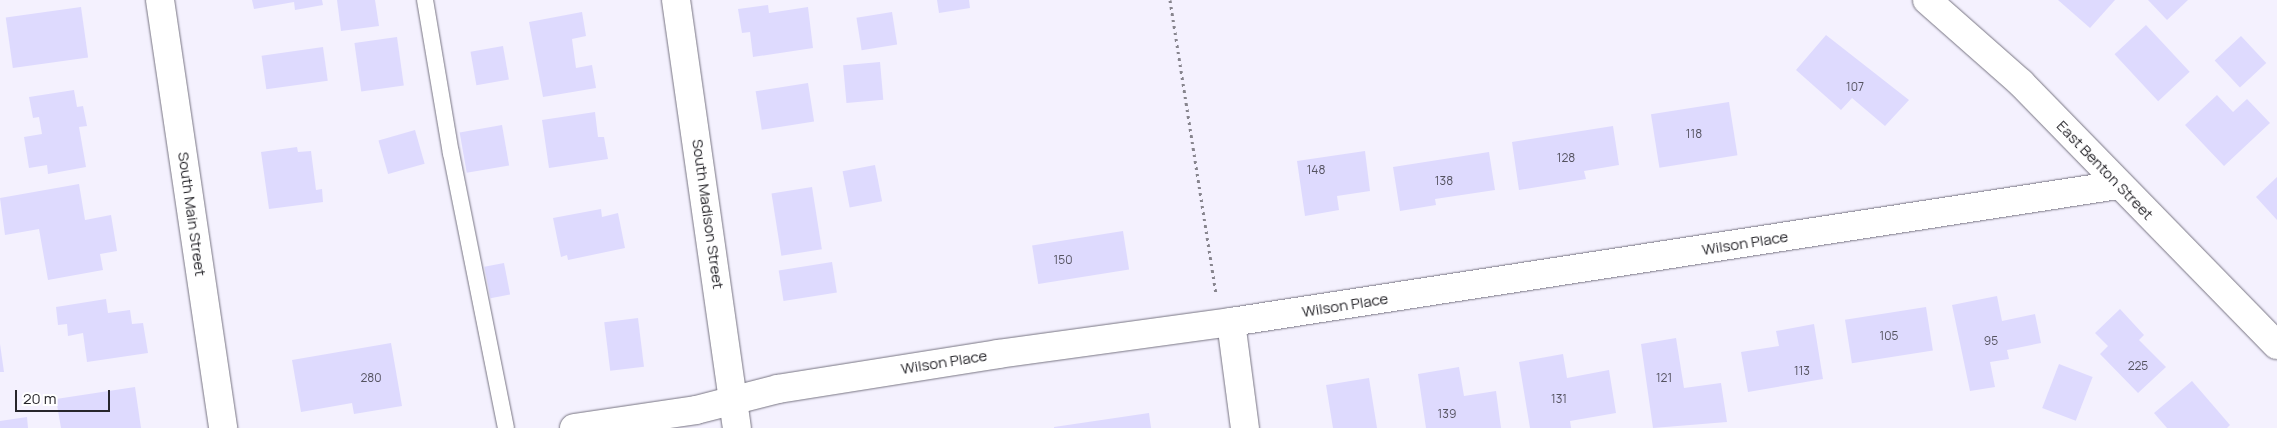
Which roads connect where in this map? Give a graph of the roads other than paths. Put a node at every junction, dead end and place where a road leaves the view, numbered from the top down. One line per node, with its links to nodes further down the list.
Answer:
1 (160, 0): 9 (street, South Main Street)
2 (425, 0): 10 (lane)
3 (676, 0): 8 (street, South Madison Street)
4 (1927, 0): 5 (street, East Benton Street)
5 (2118, 184): 6 (street, Wilson Place); 7 (street, East Benton Street)
6 (1231, 322): 8 (street, Wilson Place); 13 (street)
7 (2277, 345)
8 (735, 401): 11 (street, Wilson Place); 12 (street, South Madison Street)
9 (224, 428)
10 (506, 428)
11 (574, 428)
12 (737, 428)
13 (1245, 428)

